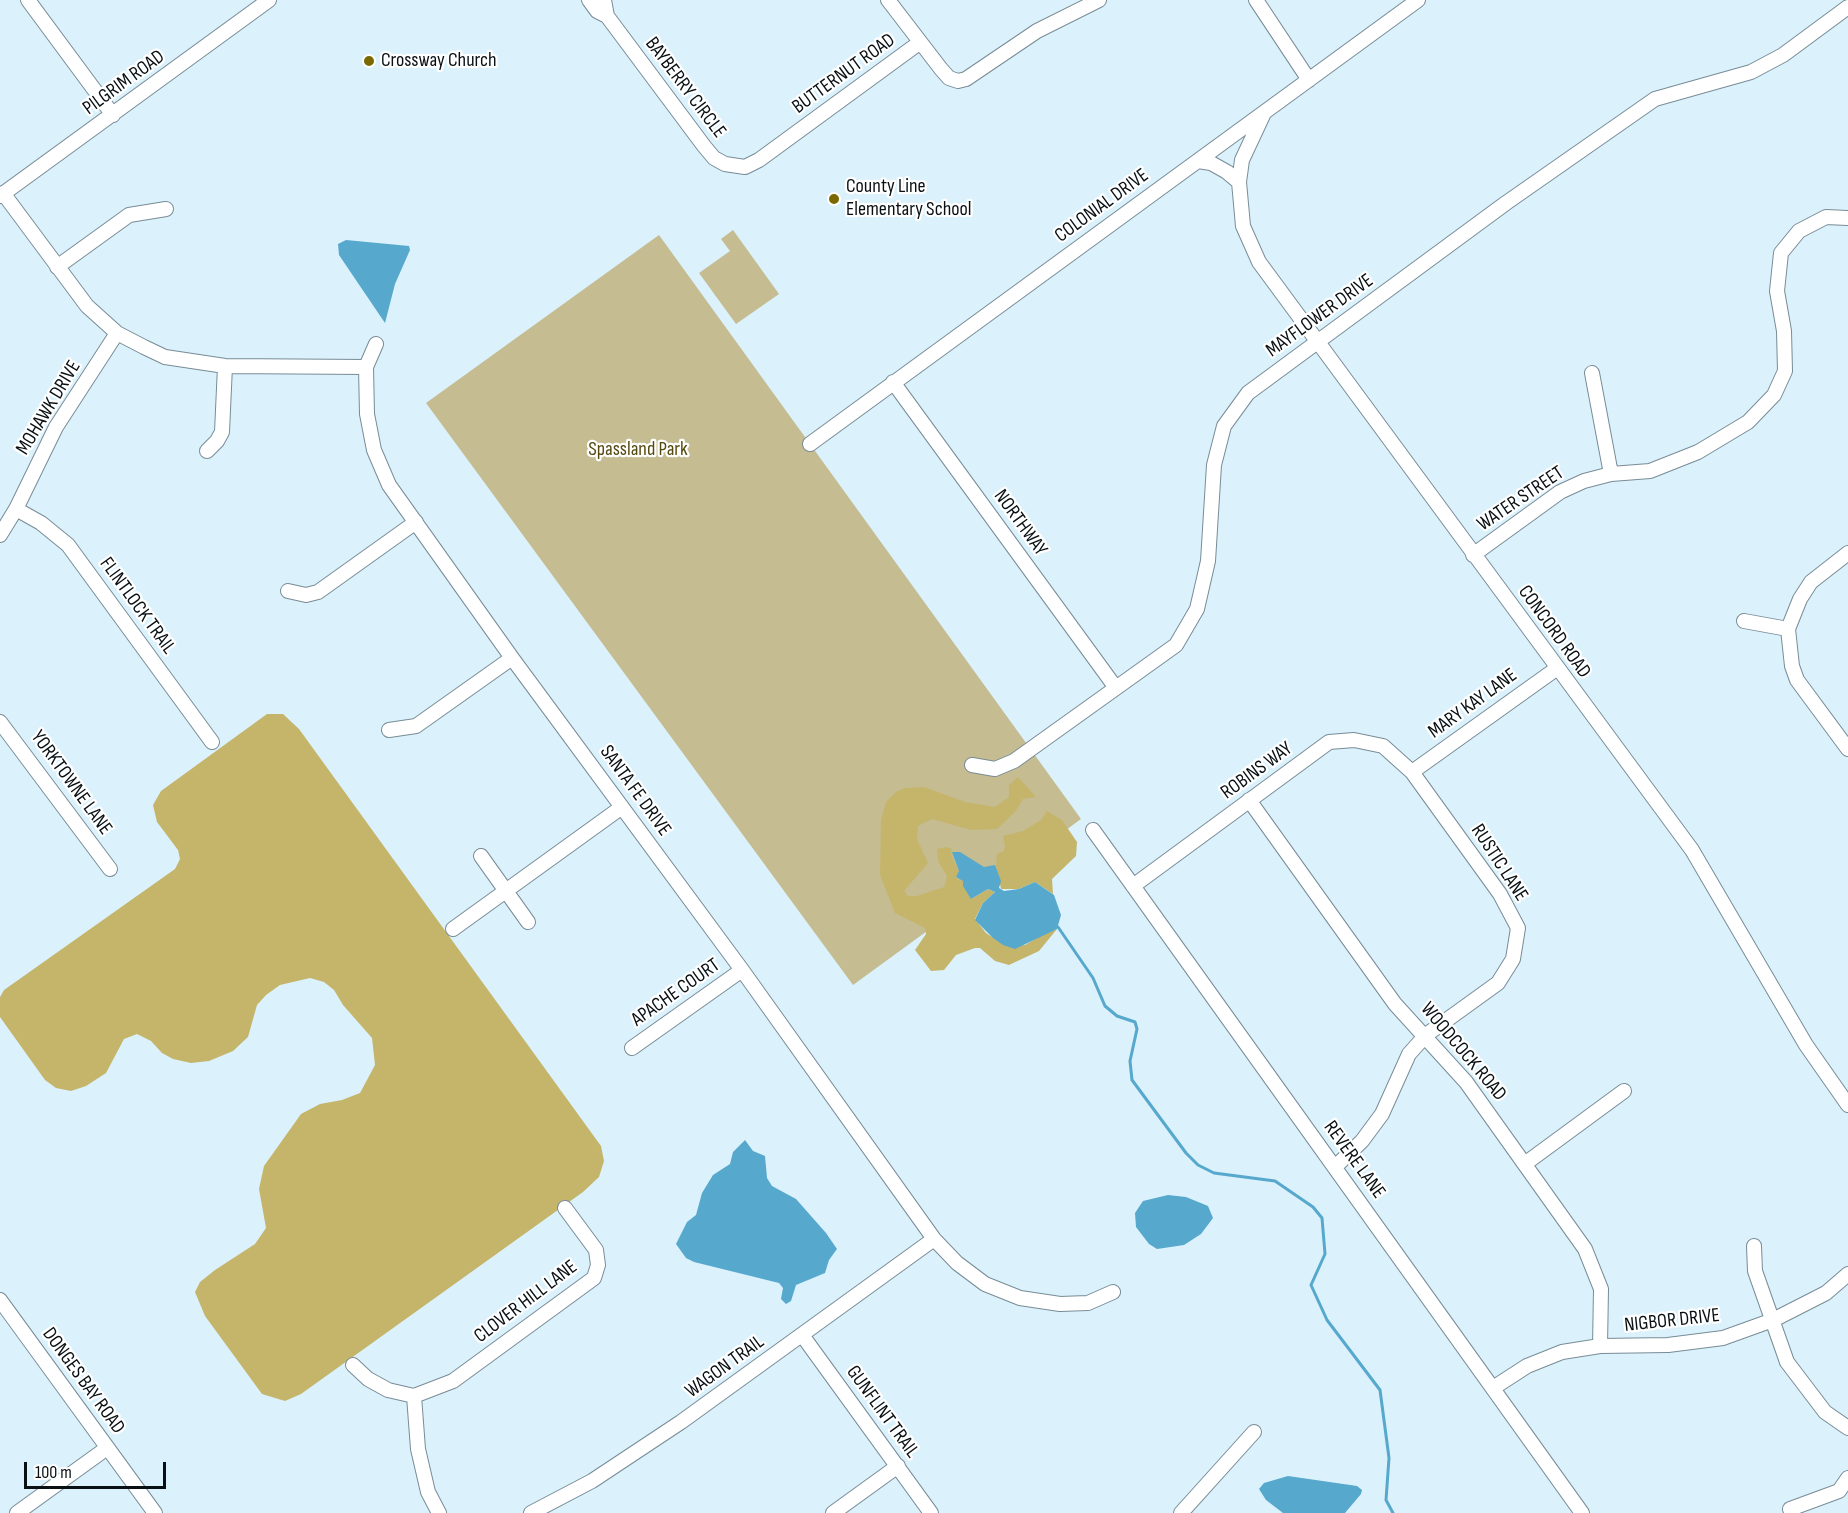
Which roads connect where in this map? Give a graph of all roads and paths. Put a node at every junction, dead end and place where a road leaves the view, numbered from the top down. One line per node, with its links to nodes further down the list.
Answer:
1 (28, 0): 14 (street)
2 (269, 0): 14 (street, PILGRIM ROAD)
3 (589, 0): 10 (street)
4 (604, 0): 10 (street, BAYBERRY CIRCLE)
5 (888, 0): 11 (street)
6 (1256, 0): 12 (street)
7 (1418, 0): 12 (street, COLONIAL DRIVE)
8 (1090, 2): 11 (street, BUTTERNUT ROAD)
9 (1848, 8): 23 (street, MAYFLOWER DRIVE)
10 (607, 16): 15 (street, BAYBERRY CIRCLE)
11 (920, 42): 15 (street, BUTTERNUT ROAD)
12 (1309, 80): 13 (street, COLONIAL DRIVE)
13 (1264, 113): 16 (street, COLONIAL DRIVE); 17 (street, CONCORD ROAD)
14 (113, 115): 18 (street, PILGRIM ROAD)
15 (759, 160)
16 (1198, 161): 17 (street); 28 (street, COLONIAL DRIVE)
17 (1239, 182): 23 (street, CONCORD ROAD)
18 (2, 194): 21 (street)
19 (166, 209): 21 (street)
20 (1848, 218): 31 (street, WATER STREET)
21 (57, 267): 22 (street)
22 (117, 333): 25 (street); 32 (street, MOHAWK DRIVE)
23 (1316, 343): 36 (street, CONCORD ROAD); 42 (street, MAYFLOWER DRIVE)
24 (376, 344): 26 (street, SANTA FE DRIVE)
25 (225, 366): 26 (street); 30 (street)
26 (366, 367): 33 (street, SANTA FE DRIVE)
27 (1592, 373): 31 (street)
28 (893, 382): 29 (street, COLONIAL DRIVE); 42 (street, NORTHWAY)
29 (810, 444)
30 (207, 451)
31 (1611, 474): 36 (street, WATER STREET)
32 (16, 509): 34 (street, MOHAWK DRIVE); 45 (street, FLINTLOCK TRAIL)
33 (416, 522): 37 (street); 40 (street, SANTA FE DRIVE)
34 (0, 535)
35 (1848, 554): 39 (street)
36 (1473, 555): 41 (street, CONCORD ROAD)
37 (288, 591)
38 (1744, 621): 39 (street)
39 (1788, 629): 46 (street)
40 (512, 658): 44 (street); 50 (street, SANTA FE DRIVE)
41 (1556, 669): 48 (street, MARY KAY LANE); 62 (street, CONCORD ROAD)
42 (1116, 688): 47 (street, MAYFLOWER DRIVE)
43 (0, 722): 53 (street, YORKTOWNE LANE)
44 (389, 730)
45 (212, 742)
46 (1848, 749)
47 (972, 765)
48 (1412, 772): 49 (street, ROBINS WAY); 59 (street, RUSTIC LANE)
49 (1249, 800): 54 (street, ROBINS WAY); 59 (street, WOODCOCK ROAD)
50 (622, 807): 55 (street); 58 (street, SANTA FE DRIVE)
51 (1093, 830): 54 (street, REVERE LANE)
52 (482, 855): 55 (street)
53 (110, 869)
54 (1133, 886): 64 (street, REVERE LANE)
55 (506, 891): 56 (street); 57 (street)
56 (528, 922)
57 (453, 929)
58 (742, 970): 60 (street, APACHE COURT); 66 (street, SANTA FE DRIVE)
59 (1426, 1035): 63 (street, WOODCOCK ROAD); 64 (street, RUSTIC LANE)
60 (632, 1048)
61 (1624, 1091): 63 (street)
62 (1848, 1105)
63 (1526, 1163): 73 (street, WOODCOCK ROAD)
64 (1335, 1167): 75 (street, REVERE LANE)
65 (565, 1208): 76 (street, CLOVER HILL LANE)
66 (934, 1239): 69 (street, SANTA FE DRIVE); 72 (street, WAGON TRAIL)
67 (1754, 1246): 71 (street)
68 (1848, 1274): 71 (street, NIGBOR DRIVE)
69 (1113, 1292)
70 (0, 1300): 79 (street, DONGES BAY ROAD)
71 (1773, 1320): 73 (street, NIGBOR DRIVE); 77 (street)
72 (802, 1335): 80 (street, GUNFLINT TRAIL); 86 (street, WAGON TRAIL)
73 (1600, 1346): 75 (street, NIGBOR DRIVE)
74 (353, 1365): 76 (street)
75 (1493, 1388): 90 (street, REVERE LANE)
76 (414, 1396): 85 (street)
77 (1848, 1428)
78 (1254, 1432): 89 (street)
79 (107, 1448): 83 (street); 84 (street, DONGES BAY ROAD)
80 (898, 1466): 87 (street); 88 (street, GUNFLINT TRAIL)
81 (1848, 1479): 82 (street)
82 (1790, 1509)
83 (17, 1513)
84 (155, 1513)
85 (440, 1513)
86 (531, 1513)
87 (833, 1513)
88 (930, 1513)
89 (1180, 1513)
90 (1582, 1513)

